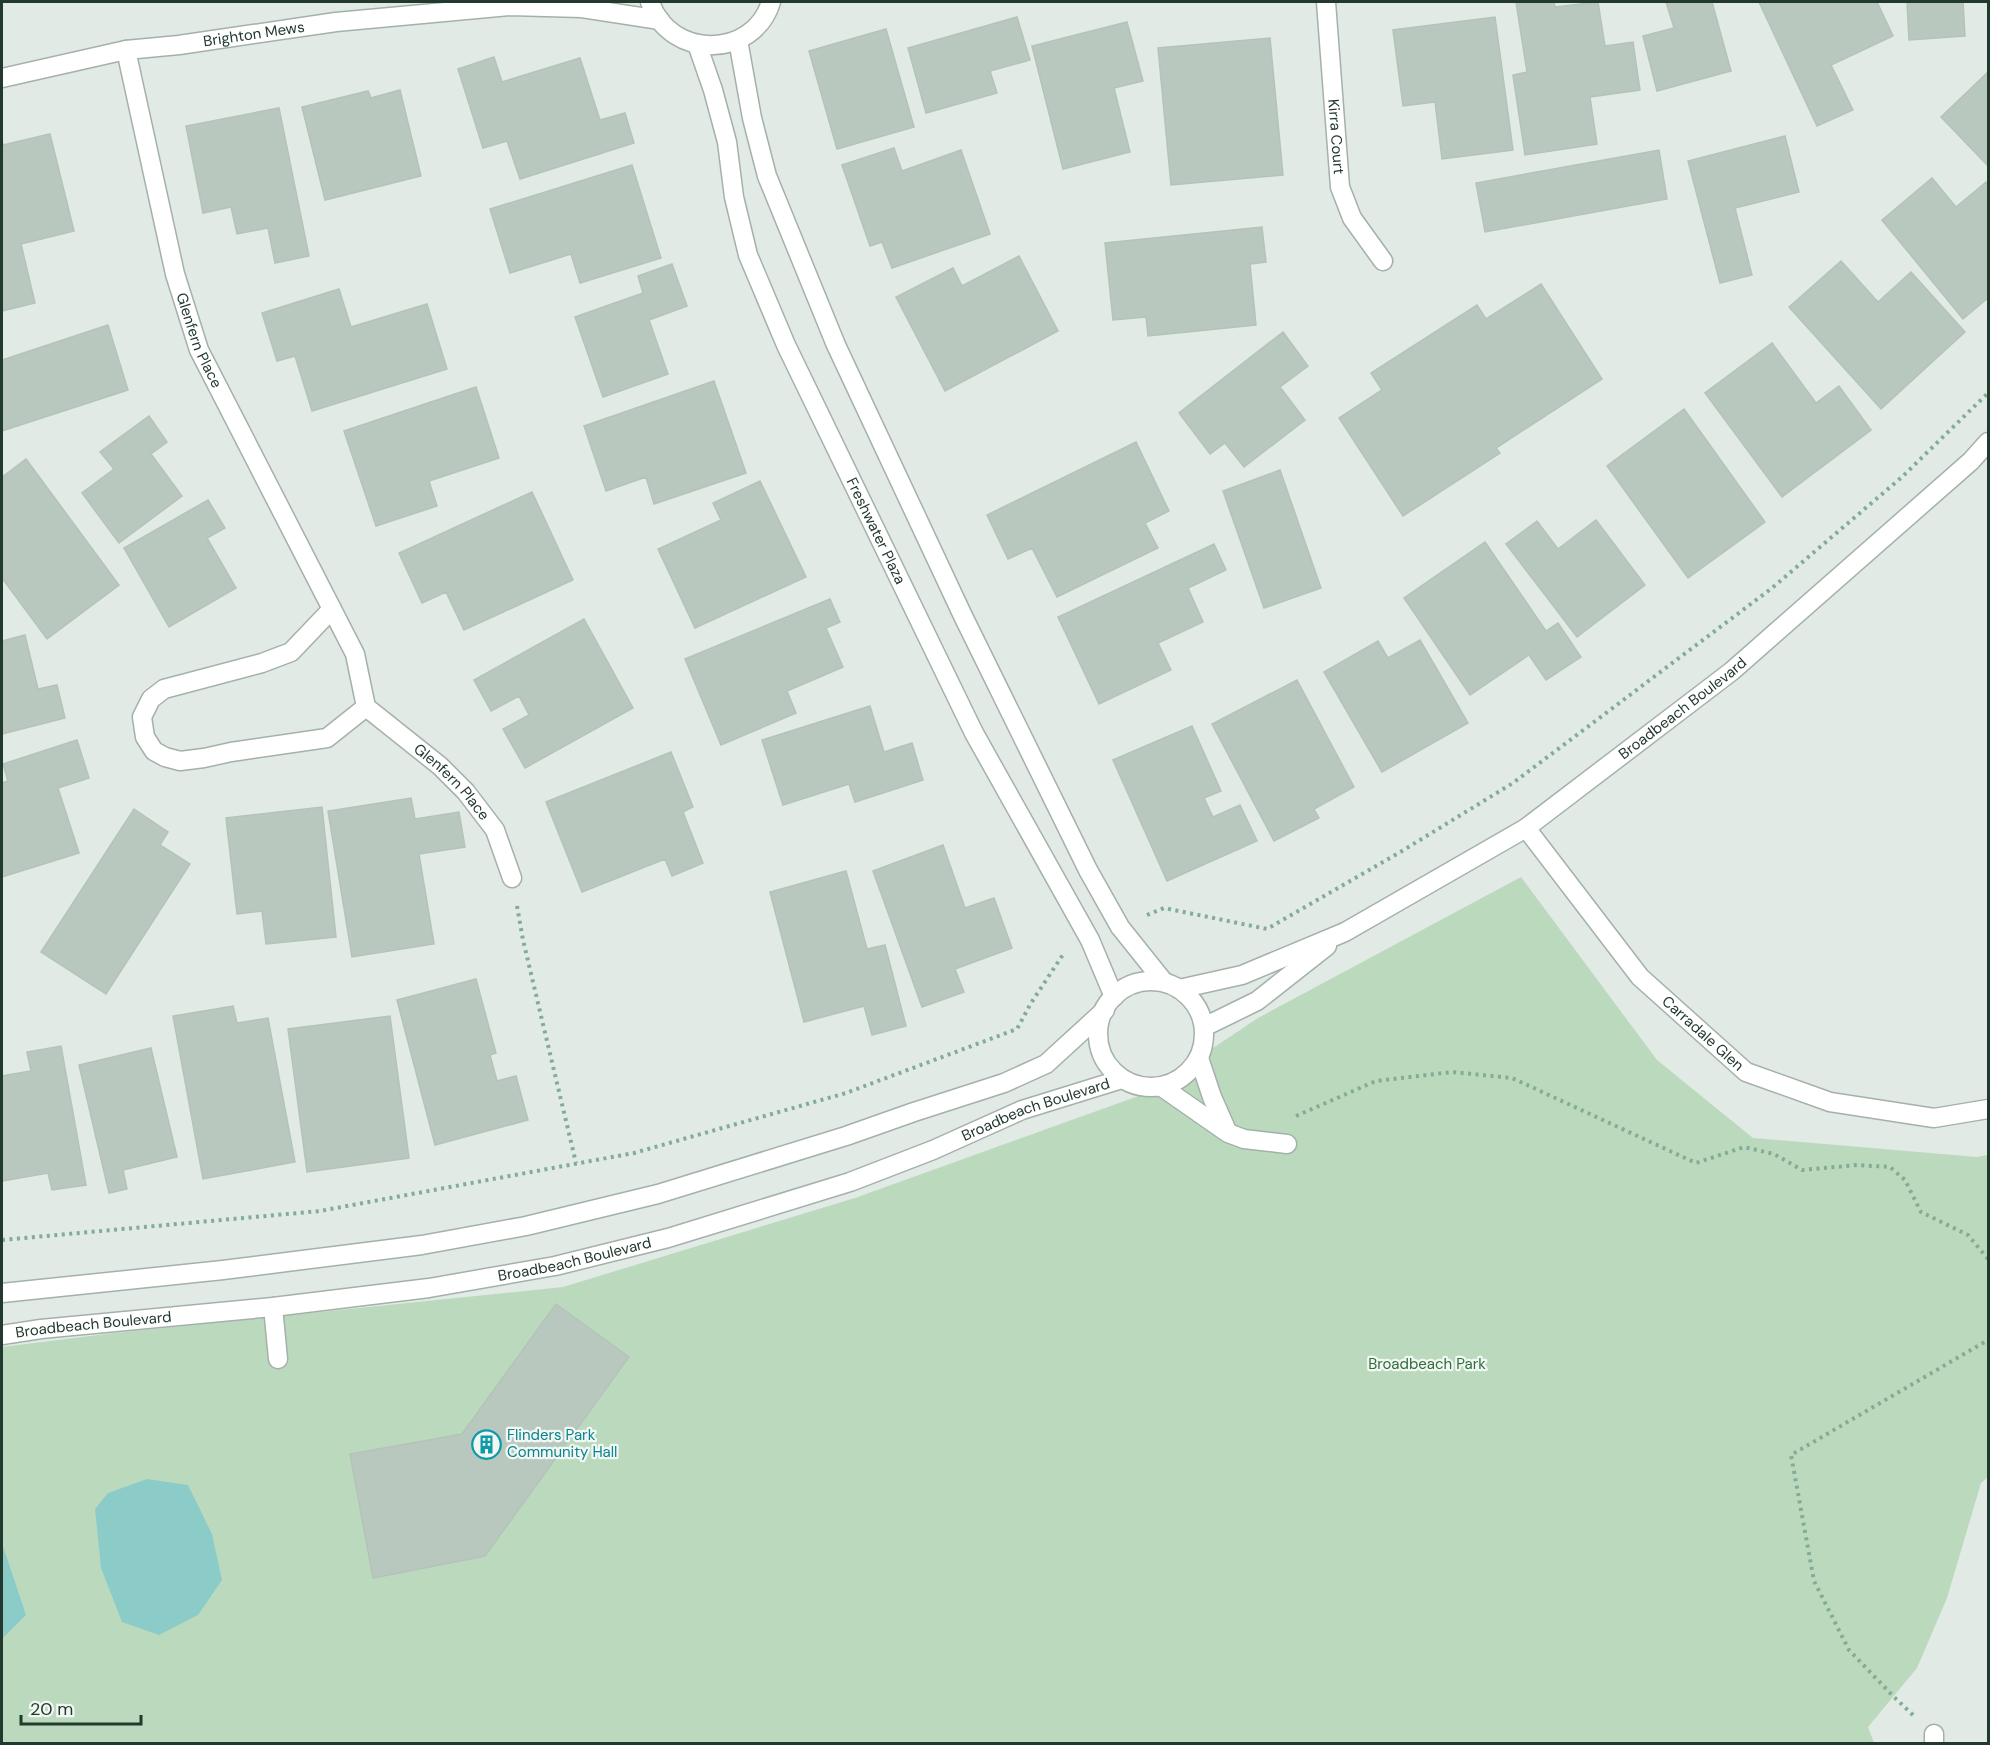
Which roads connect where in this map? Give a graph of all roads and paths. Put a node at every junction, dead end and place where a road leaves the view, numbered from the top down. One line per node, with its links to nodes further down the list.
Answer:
1 (650, 2): 5 (street)
2 (1326, 2): 10 (street, Kirra Court)
3 (774, 3): 6 (street)
4 (517, 4): 5 (street, Brighton Mews); 8 (street, Brighton Mews)
5 (660, 20): 7 (street)
6 (738, 40): 7 (street); 17 (street)
7 (697, 44): 19 (street, Freshwater Plaza)
8 (126, 50): 9 (street, Brighton Mews); 13 (street, Glenfern Place)
9 (2, 78)
10 (1383, 261)
11 (1989, 393): 17 (path)
12 (1989, 442): 15 (street, Broadbeach Boulevard)
13 (333, 609): 14 (street, Glenfern Place); 14 (street)
14 (366, 707): 16 (street, Glenfern Place)
15 (1526, 828): 18 (street, Broadbeach Boulevard); 26 (street, Carradale Glen)
16 (512, 878): 30 (path)
17 (1120, 927): 20 (street)
18 (1345, 932): 20 (street, Broadbeach Boulevard); 22 (street, Broadbeach Boulevard)
19 (1090, 940): 21 (street, Freshwater Plaza); 30 (path)
20 (1171, 986): 21 (street); 22 (street)
21 (1109, 1003): 24 (street); 33 (street)
22 (1204, 1027): 23 (street)
23 (1199, 1058): 25 (street); 28 (street)
24 (1122, 1078): 25 (street); 34 (street, Broadbeach Boulevard)
25 (1162, 1087): 28 (street)
26 (1989, 1109)
27 (1294, 1117): 32 (path)
28 (1228, 1132): 29 (street)
29 (1287, 1144)
30 (576, 1163): 31 (path)
31 (2, 1240)
32 (1989, 1259)
33 (2, 1293)
34 (273, 1307): 35 (street, Broadbeach Boulevard); 37 (street)
35 (2, 1335)
36 (1989, 1340): 38 (path)
37 (278, 1359)
38 (1934, 1739)

